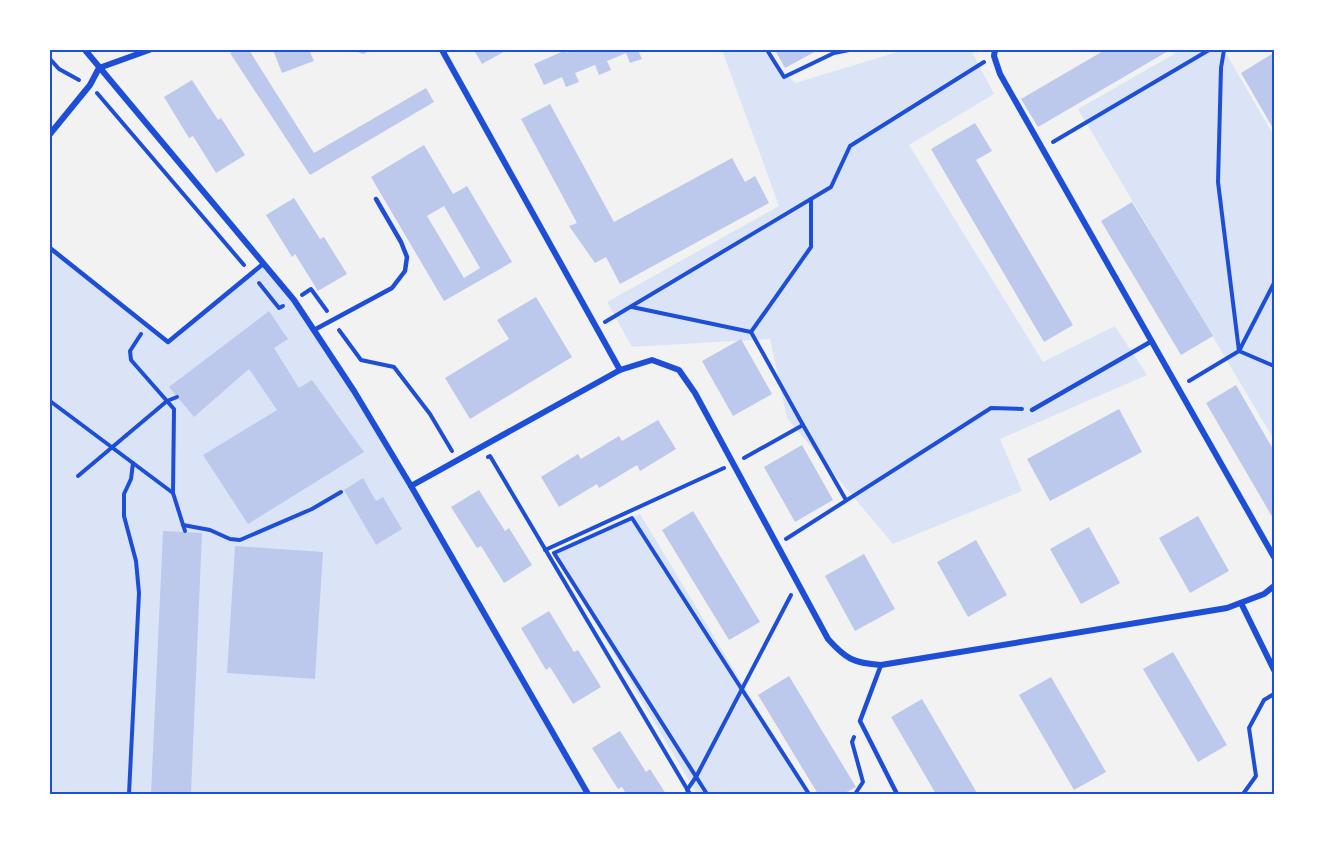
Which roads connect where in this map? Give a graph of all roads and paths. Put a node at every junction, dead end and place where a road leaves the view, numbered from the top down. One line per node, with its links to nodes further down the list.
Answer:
1 (85, 50): 10 (street)
2 (148, 50): 10 (street)
3 (442, 50): 23 (street)
4 (767, 50): 5 (path)
5 (849, 50)
6 (1209, 50): 13 (path)
7 (1224, 50): 27 (path)
8 (994, 53): 13 (street); 15 (path)
9 (50, 59): 11 (path)
10 (99, 68): 11 (street); 17 (street)
11 (90, 85): 12 (street)
12 (50, 134)
13 (1042, 149): 26 (street)
14 (376, 199): 21 (lane)
15 (811, 200): 20 (path); 25 (path)
16 (50, 248): 22 (lane)
17 (263, 264): 22 (lane); 24 (street)
18 (1275, 283): 27 (path)
19 (311, 289): 21 (path)
20 (632, 307): 23 (path); 25 (path)
21 (332, 320): 24 (lane); 37 (path)
22 (148, 326): 33 (path)
23 (597, 328): 29 (street)
24 (314, 330): 42 (street)
25 (751, 332): 35 (path)
26 (1152, 341): 30 (street); 34 (lane)
27 (1239, 351): 28 (path); 30 (path)
28 (1275, 366)
29 (620, 370): 37 (street); 40 (street)
30 (1178, 388): 50 (street)
31 (177, 397): 33 (path)
32 (50, 401): 36 (path)
33 (167, 401): 36 (path); 43 (path)
34 (1032, 410): 45 (path)
35 (803, 425): 40 (path); 45 (path)
36 (112, 447): 39 (path); 41 (path)
37 (458, 460): 42 (street)
38 (481, 461): 49 (path)
39 (133, 463): 43 (path); 61 (path)
40 (734, 463): 48 (street); 49 (path)
41 (78, 476)
42 (411, 486): 62 (street)
43 (173, 492): 46 (path)
44 (341, 492): 46 (path)
45 (846, 500): 48 (path)
46 (183, 525): 47 (path)
47 (185, 531)
48 (777, 544): 51 (street)
49 (545, 550): 60 (path)
50 (1275, 557)
51 (798, 582): 54 (street); 56 (path)
52 (1275, 586): 53 (street)
53 (1241, 603): 54 (street); 55 (street)
54 (881, 665): 58 (lane)
55 (1275, 670)
56 (741, 690): 59 (path); 59 (path); 64 (path)
57 (1275, 694): 67 (path)
58 (860, 721): 65 (path); 66 (lane)
59 (696, 777): 60 (path); 63 (path)
60 (688, 792)
61 (129, 795)
62 (588, 795)
63 (707, 795)
64 (808, 795)
65 (855, 795)
66 (897, 795)
67 (1243, 795)

